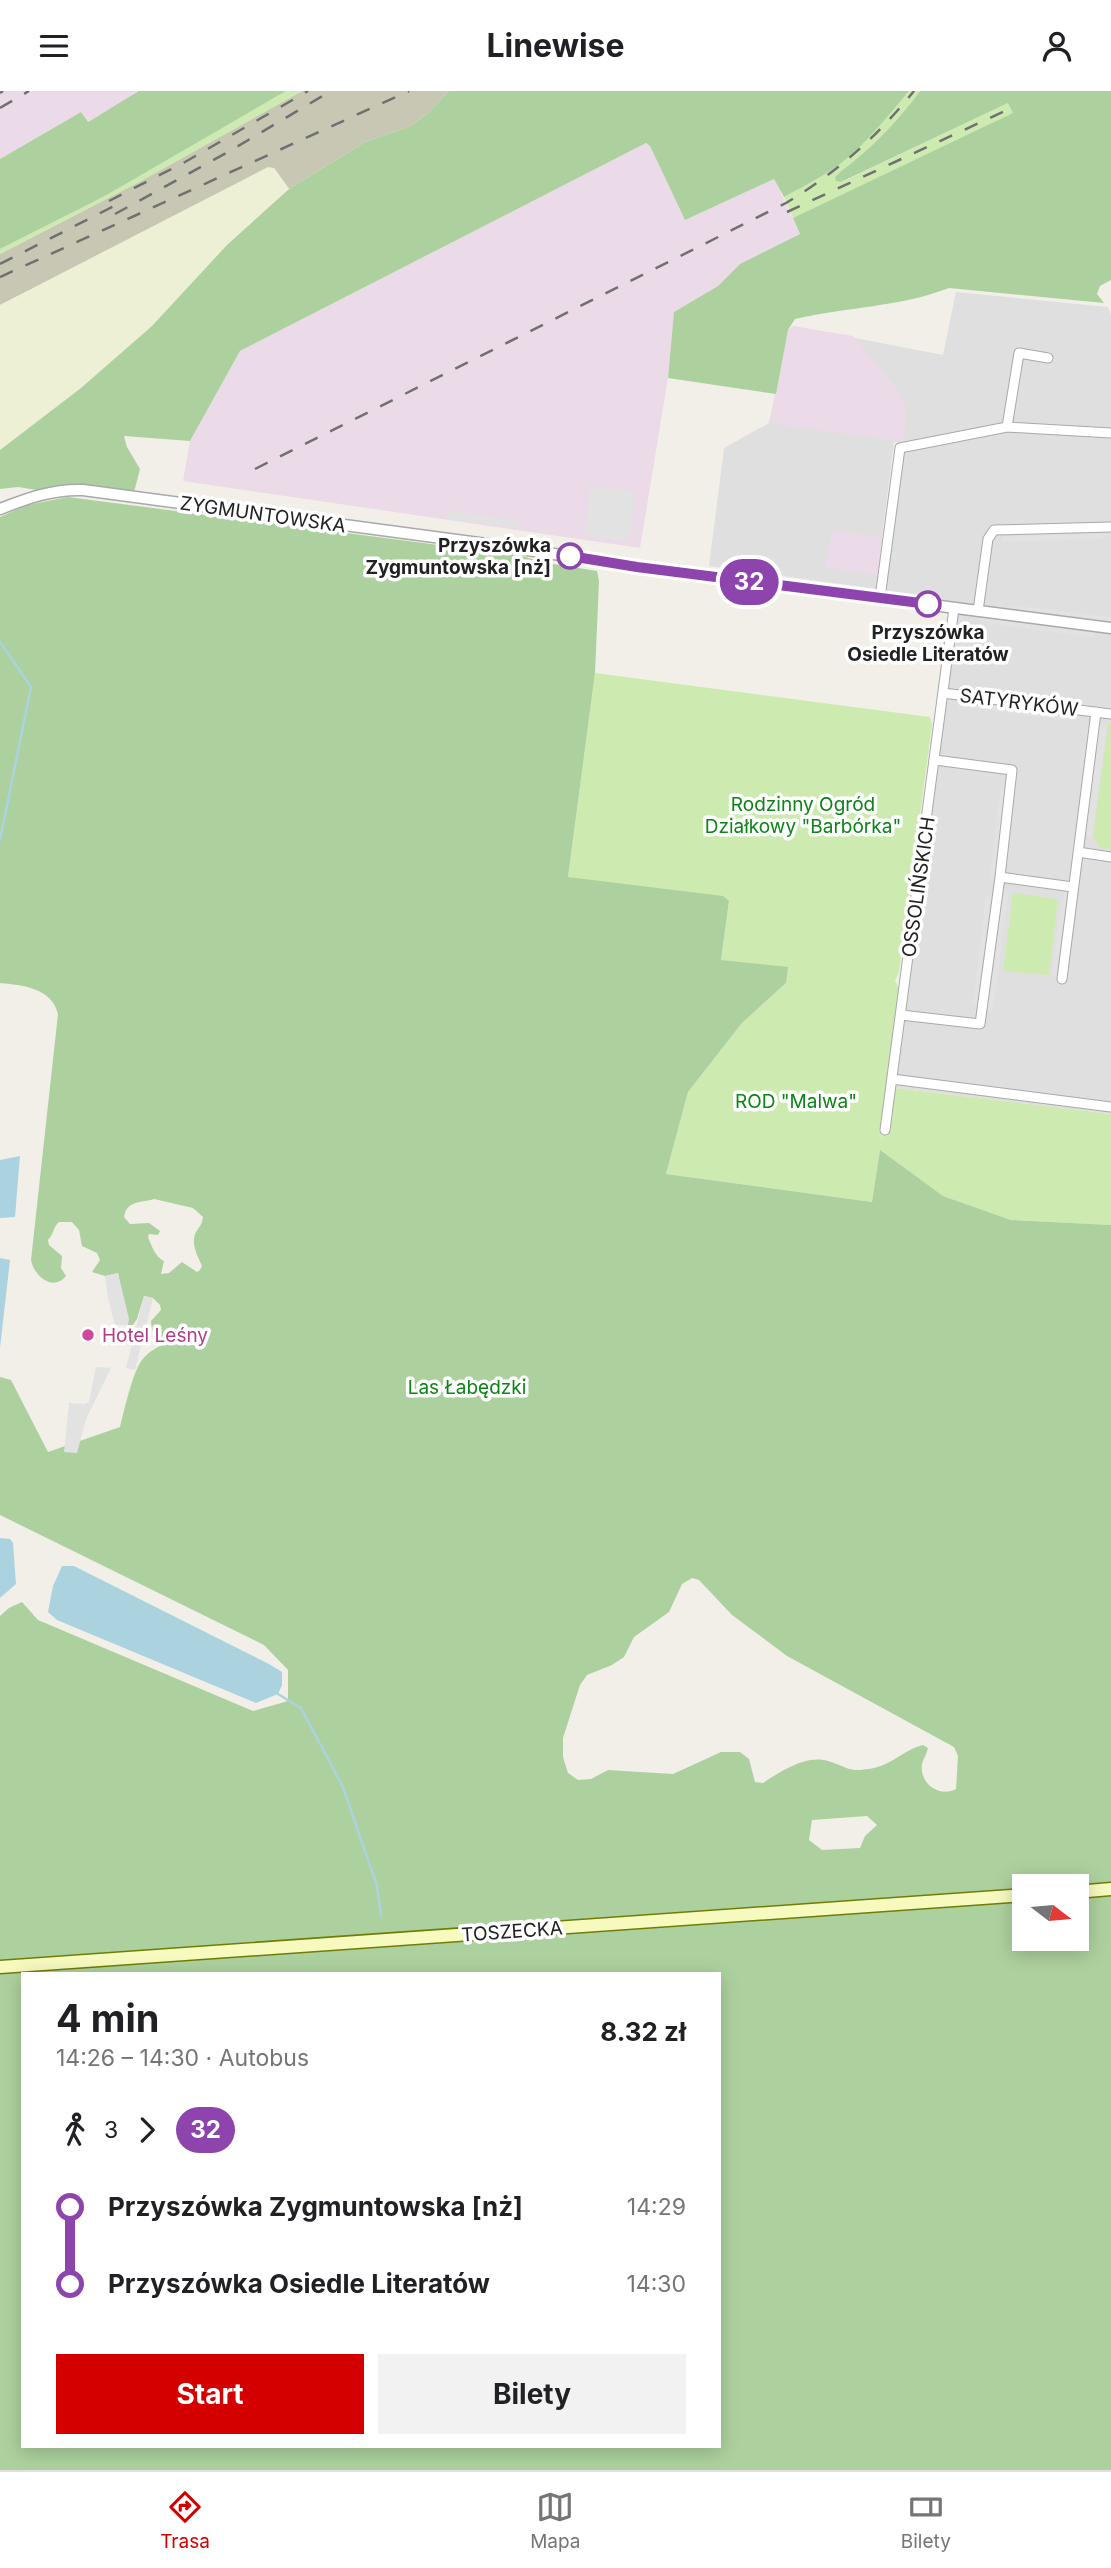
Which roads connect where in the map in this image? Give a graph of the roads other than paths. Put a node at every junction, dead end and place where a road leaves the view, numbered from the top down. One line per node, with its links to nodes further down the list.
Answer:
1 (1048, 358): 2 (street)
2 (1007, 427): 3 (street); 6 (street)
3 (1111, 433)
4 (0, 509): 6 (street, ZYGMUNTOWSKA)
5 (1111, 527): 8 (street)
6 (880, 598): 7 (street, ZYGMUNTOWSKA)
7 (954, 608): 8 (street, ZYGMUNTOWSKA); 10 (street, OSSOLIŃSKICH)
8 (978, 611): 9 (street, ZYGMUNTOWSKA)
9 (1111, 628)
10 (943, 693): 11 (street, SATYRYKÓW); 13 (street, OSSOLIŃSKICH)
11 (1096, 712): 12 (street, SATYRYKÓW); 14 (street, SATYRYKÓW)
12 (1111, 714)
13 (935, 760): 16 (street); 19 (street, OSSOLIŃSKICH)
14 (1078, 852): 15 (street); 17 (street, SATYRYKÓW)
15 (1111, 857)
16 (1000, 877): 17 (street); 19 (street)
17 (1073, 887): 18 (street, SATYRYKÓW)
18 (1062, 979)
19 (901, 1015): 20 (street, OSSOLIŃSKICH)
20 (892, 1079): 21 (street); 22 (street, OSSOLIŃSKICH)
21 (1111, 1107)
22 (885, 1130)
23 (1111, 1889): 24 (main road)
24 (1089, 1891)
25 (1012, 1896): 26 (main road, TOSZECKA)
26 (0, 1966)

